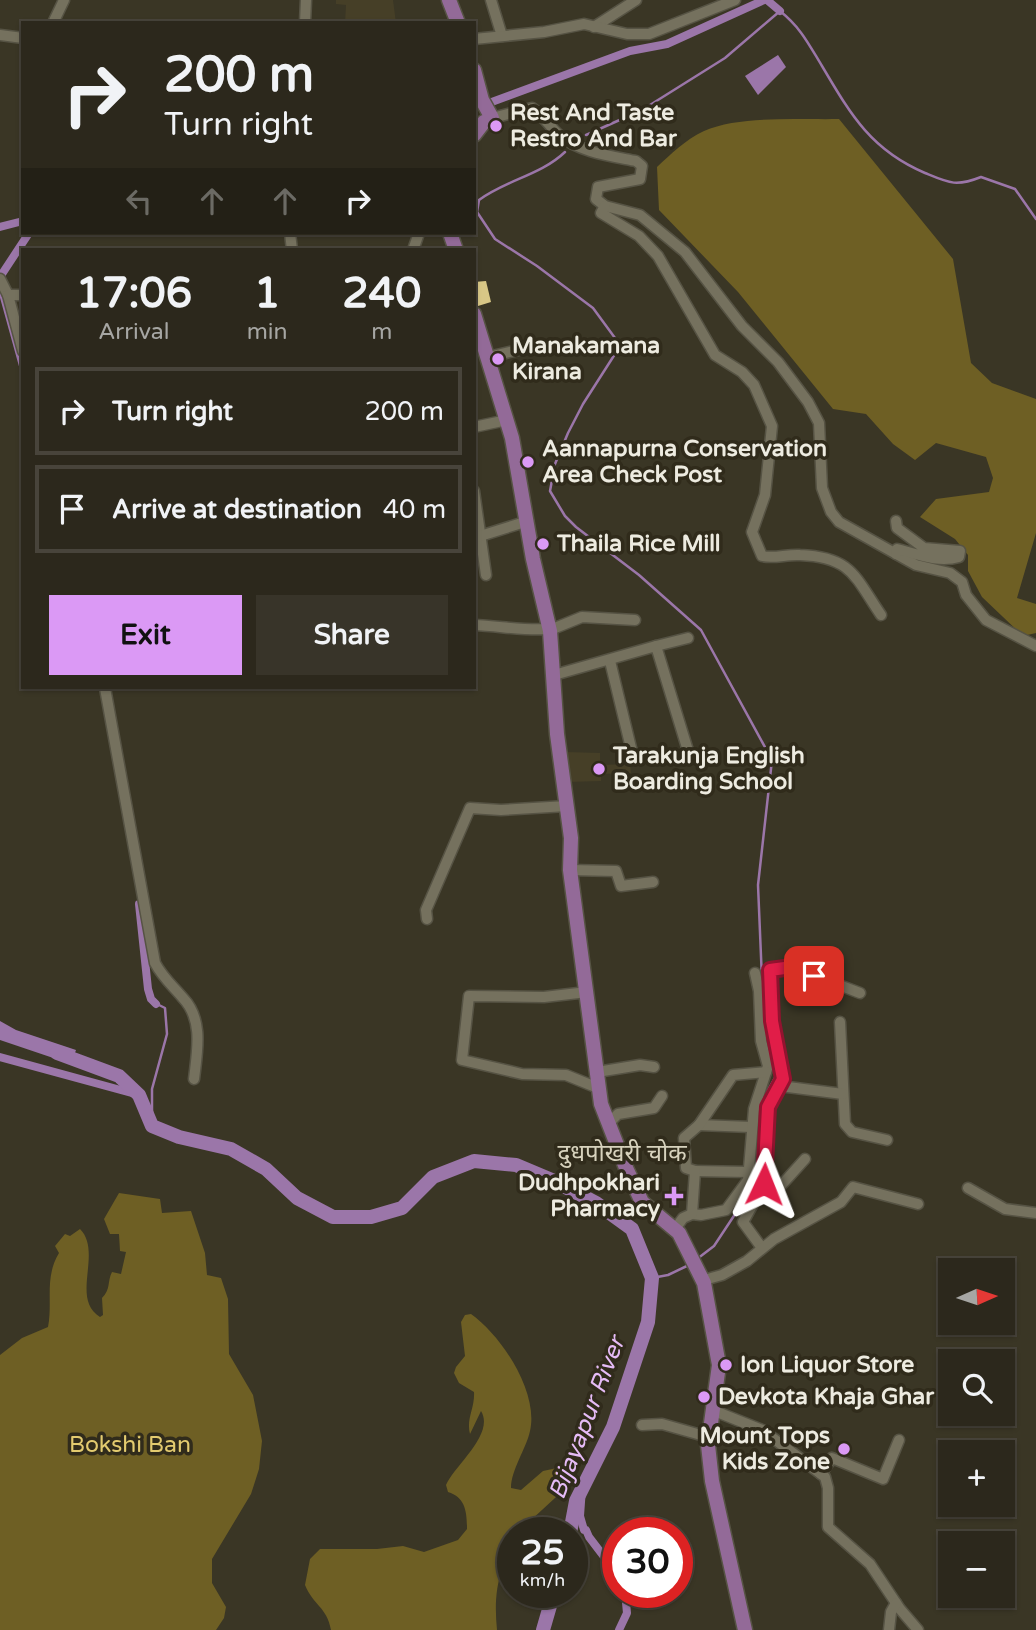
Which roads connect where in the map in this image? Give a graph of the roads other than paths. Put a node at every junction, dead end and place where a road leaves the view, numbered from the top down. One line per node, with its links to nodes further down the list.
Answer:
1 (64, 0): 7 (street)
2 (306, 0): 8 (street)
3 (449, 0): 9 (main road)
4 (491, 0): 12 (street)
5 (636, 0): 10 (street)
6 (734, 0): 10 (street)
7 (54, 21)
8 (305, 21)
9 (457, 21)
10 (594, 27): 12 (street)
11 (0, 35): 13 (street)
12 (502, 36): 14 (street)
13 (21, 38)
14 (476, 39)
15 (478, 102): 16 (main road)
16 (492, 118): 17 (main road); 18 (street)
17 (476, 132)
18 (604, 206): 31 (street); 33 (street)
19 (0, 279): 20 (street)
20 (8, 295): 21 (street); 23 (street)
21 (21, 295)
22 (476, 320): 25 (main road)
23 (21, 344)
24 (537, 346): 25 (street)
25 (488, 357): 26 (main road)
26 (507, 420): 27 (street); 29 (main road)
27 (476, 427)
28 (896, 520): 31 (street)
29 (528, 521): 30 (street); 36 (main road)
30 (477, 536): 32 (street)
31 (896, 554): 39 (street)
32 (486, 575)
33 (880, 615)
34 (635, 620): 36 (street)
35 (476, 625): 36 (street)
36 (549, 628): 41 (main road)
37 (688, 638): 38 (street)
38 (656, 646): 40 (street); 44 (street)
39 (1036, 646)
40 (610, 661): 41 (street); 43 (street)
41 (554, 675): 45 (main road)
42 (105, 689): 56 (street)
43 (632, 751)
44 (689, 754)
45 (567, 806): 46 (main road); 48 (street)
46 (570, 870): 47 (street); 50 (main road)
47 (653, 882)
48 (427, 914)
49 (755, 972): 55 (street)
50 (587, 992): 54 (main road); 58 (street)
51 (860, 993): 57 (street)
52 (840, 1022): 59 (street)
53 (654, 1067): 54 (street)
54 (597, 1072): 58 (main road)
55 (766, 1072): 62 (street); 63 (street)
56 (194, 1079)
57 (780, 1086): 59 (street); 69 (street)
58 (598, 1088): 61 (main road)
59 (842, 1094): 64 (street)
60 (662, 1096): 61 (street)
61 (610, 1122): 73 (main road)
62 (699, 1125): 63 (street); 66 (street)
63 (751, 1127): 67 (street)
64 (887, 1140)
65 (805, 1158): 69 (street)
66 (695, 1171): 67 (street); 72 (street)
67 (749, 1172): 72 (street)
68 (968, 1188): 71 (street)
69 (762, 1190): 74 (street)
70 (918, 1204): 74 (street)
71 (1036, 1213)
72 (692, 1214): 73 (street)
73 (676, 1230): 75 (main road)
74 (762, 1248): 75 (street)
75 (704, 1280): 76 (main road)
76 (712, 1410): 78 (main road); 80 (street)
77 (642, 1425): 78 (street)
78 (708, 1437): 82 (main road)
79 (899, 1440): 80 (street)
80 (821, 1474): 81 (street)
81 (896, 1603): 83 (street); 84 (street)
82 (745, 1630)
83 (889, 1630)
84 (918, 1630)

